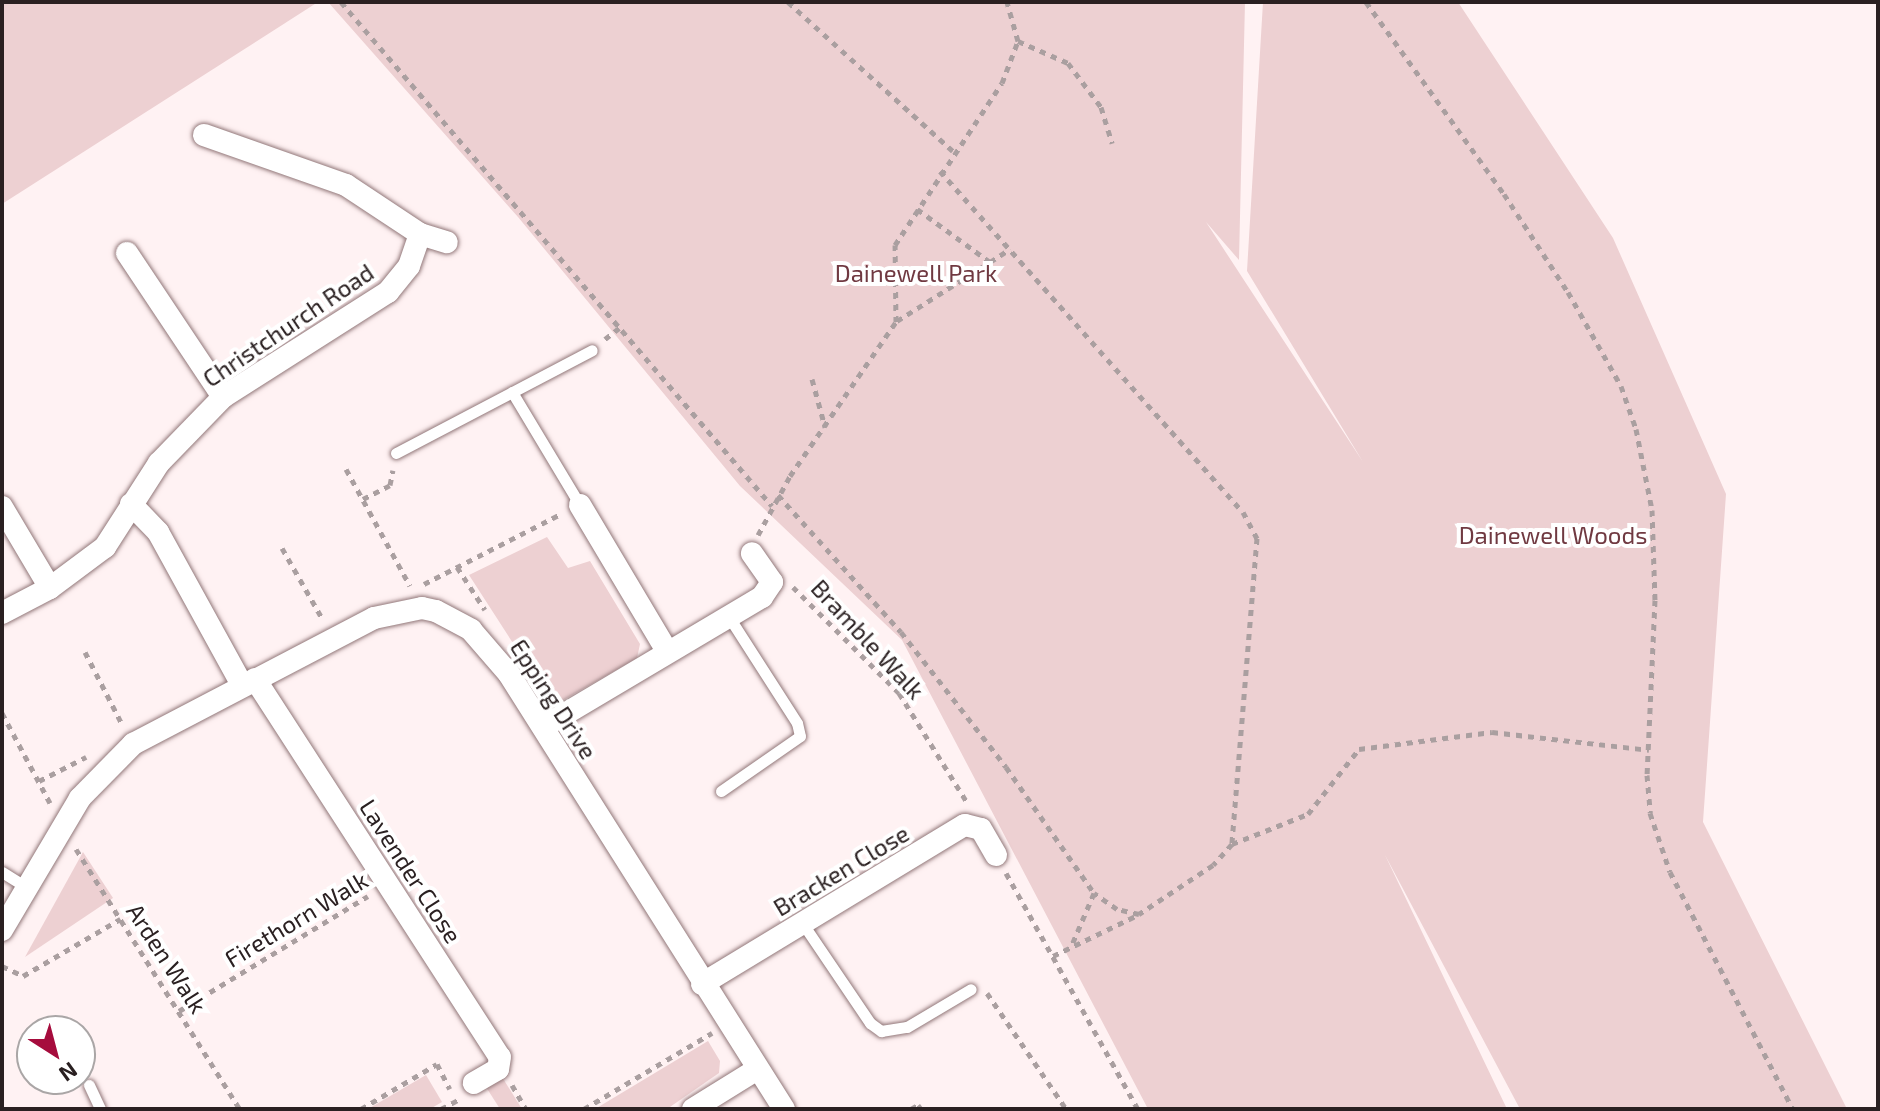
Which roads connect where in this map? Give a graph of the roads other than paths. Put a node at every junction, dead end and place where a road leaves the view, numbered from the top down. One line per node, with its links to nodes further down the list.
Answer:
1 (204, 135): 2 (street)
2 (420, 234): 3 (street); 7 (street, Christchurch Road)
3 (447, 242)
4 (127, 253): 7 (street)
5 (592, 350): 6 (lane)
6 (512, 392): 8 (lane); 10 (lane)
7 (223, 397): 9 (street, Christchurch Road)
8 (396, 453)
9 (131, 504): 13 (street, Christchurch Road); 17 (street, Lavender Close)
10 (580, 505): 16 (street)
11 (2, 507): 13 (street)
12 (752, 553): 15 (street)
13 (50, 588): 14 (street, Christchurch Road)
14 (2, 613)
15 (729, 617): 16 (street); 19 (lane)
16 (667, 651): 18 (street)
17 (249, 682): 18 (street, Epping Drive); 22 (street, Epping Drive); 28 (street, Lavender Close)
18 (543, 727): 25 (street, Epping Drive)
19 (721, 791)
20 (996, 855): 23 (street, Bracken Close)
21 (2, 872): 22 (lane)
22 (28, 888): 24 (street, Epping Drive)
23 (803, 924): 25 (street, Bracken Close); 26 (lane)
24 (2, 930)
25 (702, 984): 27 (street, Epping Drive)
26 (971, 989)
27 (756, 1070): 29 (street); 30 (street, Epping Drive)
28 (474, 1083)
29 (693, 1109)
30 (784, 1109)

